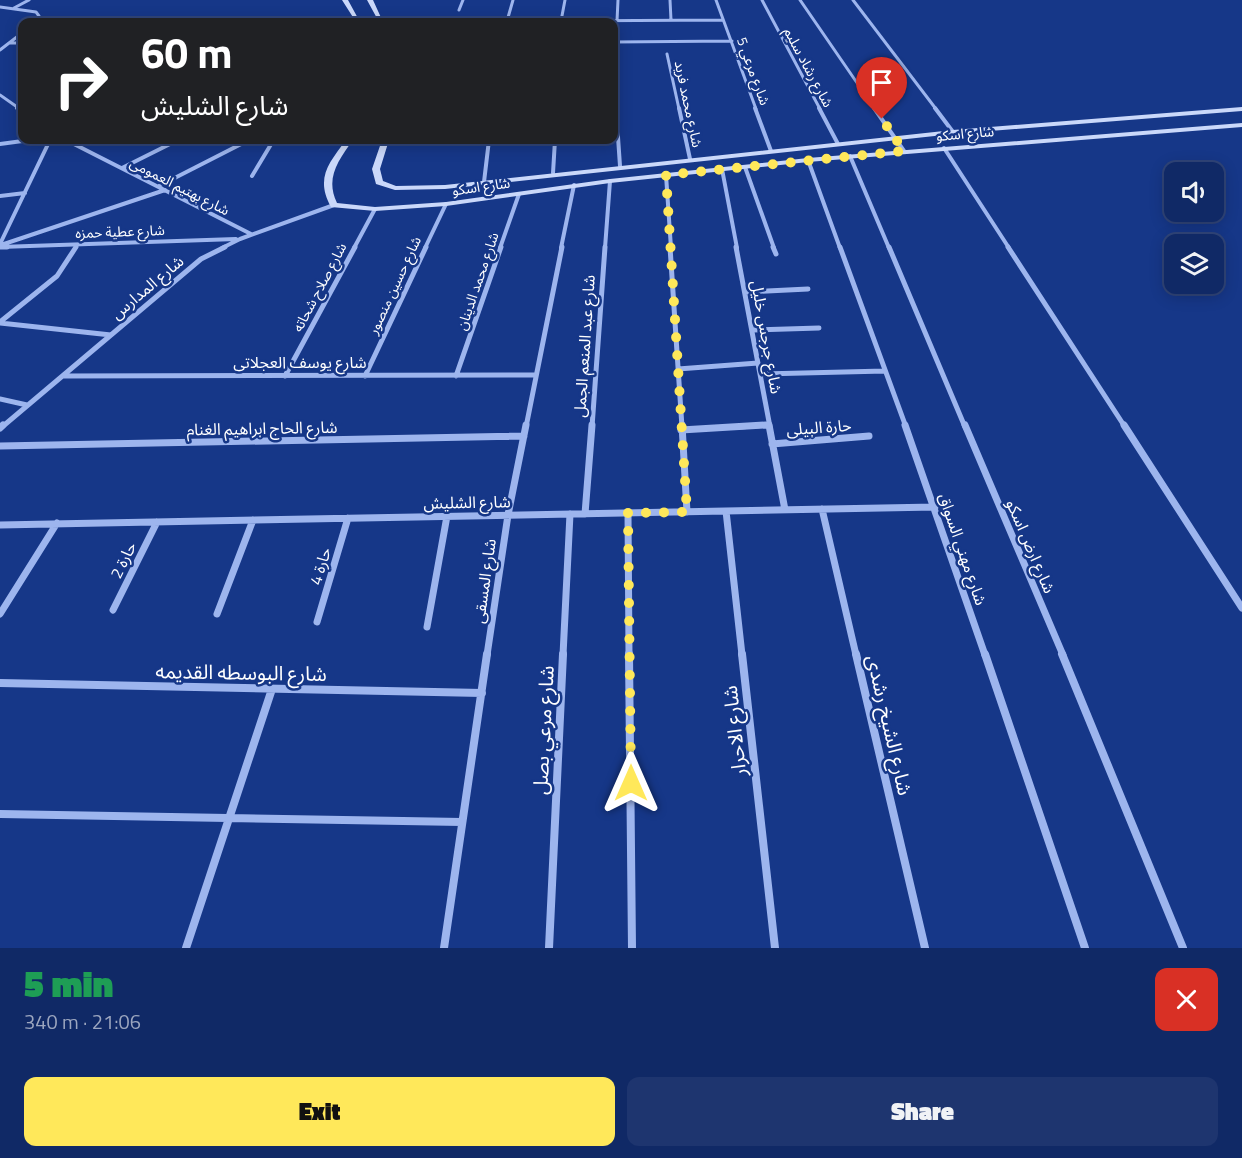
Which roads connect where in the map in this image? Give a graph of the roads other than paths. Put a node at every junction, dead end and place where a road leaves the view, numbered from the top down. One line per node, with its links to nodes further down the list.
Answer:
1 (29, 0): 14 (street)
2 (345, 0): 17 (main road)
3 (370, 0): 18 (main road)
4 (464, 0): 15 (street)
5 (513, 0): 19 (street)
6 (565, 0): 20 (street)
7 (618, 0): 21 (street)
8 (670, 0): 22 (street)
9 (716, 0): 23 (street, شارع مرعي 5)
10 (762, 0): 50 (street, شارع رشاد سليم)
11 (800, 0): 37 (street)
12 (853, 0): 36 (street)
13 (0, 7): 14 (street)
14 (13, 8): 16 (street)
15 (459, 10)
16 (38, 18)
17 (356, 18)
18 (379, 18)
19 (508, 18)
20 (562, 18)
21 (617, 18)
22 (671, 20): 23 (street); 24 (street)
23 (723, 20): 26 (street, شارع مرعي 5)
24 (618, 21)
25 (18, 36): 28 (street)
26 (732, 41): 27 (street); 52 (street, شارع مرعي 5)
27 (618, 42)
28 (9, 43): 29 (street); 30 (street)
29 (18, 43)
30 (0, 50)
31 (667, 54): 55 (street, شارع محمد فريد)
32 (0, 96): 33 (street)
33 (18, 108)
34 (1242, 109): 36 (main road, شارع اسكو)
35 (1242, 125): 51 (main road, شارع اسكو)
36 (953, 132): 37 (main road, شارع اسكو)
37 (894, 138): 50 (main road, شارع اسكو); 53 (street)
38 (618, 139): 57 (street)
39 (18, 142): 40 (street)
40 (0, 144)
41 (48, 144): 69 (street)
42 (74, 144): 59 (street, شارع بهتيم العمومى)
43 (170, 144): 59 (street)
44 (243, 144): 67 (street)
45 (271, 144): 63 (street)
46 (347, 144): 73 (main road)
47 (384, 144): 65 (main road, شارع اسكو)
48 (489, 144): 65 (street)
49 (555, 144): 61 (street)
50 (838, 144): 52 (main road, شارع اسكو)
51 (944, 148): 53 (main road, شارع اسكو); 119 (street)
52 (771, 150): 55 (main road, شارع اسكو)
53 (904, 151): 54 (main road, شارع اسكو)
54 (850, 156): 56 (main road, شارع اسكو); 138 (street, شارع ارض اسكو)
55 (690, 159): 57 (main road, شارع اسكو)
56 (808, 160): 58 (main road, شارع اسكو); 88 (street, شارع مهني السواق)
57 (620, 166): 61 (main road, شارع اسكو)
58 (745, 167): 60 (main road, شارع اسكو); 79 (street)
59 (122, 168): 67 (street, شارع بهتيم العمومى)
60 (722, 169): 62 (main road, شارع اسكو); 81 (street, شارع جرجس خليل)
61 (553, 173): 65 (main road, شارع اسكو)
62 (666, 175): 64 (main road, شارع اسكو); 87 (street)
63 (252, 176)
64 (610, 181): 66 (main road, شارع اسكو); 109 (street, شارع عبد المنعم الجمل)
65 (484, 182)
66 (574, 185): 70 (main road, شارع اسكو); 90 (street, شارع المسقى)
67 (159, 186): 68 (street, شارع بهتيم العمومى)
68 (165, 189): 75 (street, شارع بهتيم العمومى); 77 (street)
69 (25, 193): 71 (street); 77 (street)
70 (519, 194): 72 (main road, شارع اسكو); 94 (street, شارع محمد الدينان)
71 (0, 196)
72 (446, 204): 74 (main road, شارع اسكو); 93 (street, شارع حسين منصور)
73 (333, 205): 74 (main road, شارع اسكو); 75 (street, شارع المدارس)
74 (375, 209): 92 (street, شارع صلاح شحاته)
75 (251, 234): 76 (street, شارع المدارس)
76 (240, 239): 78 (street, شارع عطية حمزه); 85 (street, شارع المدارس)
77 (1, 243): 78 (street, شارع عطية حمزه)
78 (77, 245): 82 (street)
79 (776, 254)
80 (808, 289): 81 (street)
81 (745, 292): 84 (street, شارع جرجس خليل)
82 (0, 322): 85 (street)
83 (819, 328): 84 (street)
84 (752, 330): 86 (street, شارع جرجس خليل)
85 (111, 335): 91 (street, شارع المدارس)
86 (758, 363): 87 (street); 89 (street, شارع جرجس خليل)
87 (678, 369): 99 (street)
88 (885, 371): 89 (street); 104 (street, شارع مهني السواق)
89 (760, 374): 97 (street, شارع جرجس خليل)
90 (536, 375): 94 (street, شارع يوسف العجلاتى); 100 (street, شارع المسقى)
91 (63, 376): 92 (street, شارع يوسف العجلاتى); 96 (street, شارع المدارس)
92 (285, 376): 93 (street, شارع يوسف العجلاتى)
93 (365, 376): 94 (street, شارع يوسف العجلاتى)
94 (456, 376)
95 (0, 399): 96 (street)
96 (27, 405): 98 (street, شارع المدارس)
97 (769, 425): 99 (street); 102 (street, شارع جرجس خليل)
98 (0, 428)
99 (681, 430): 108 (street)
100 (524, 436): 103 (street, شارع الحاج ابراهيم الغنام); 112 (street, شارع المسقى)
101 (869, 436): 102 (street, حارة البيلى)
102 (772, 444): 106 (street, شارع جرجس خليل)
103 (0, 446)
104 (935, 507): 105 (street, شارع الشليش); 137 (street, شارع مهني السواق)
105 (822, 509): 106 (street, شارع الشليش); 136 (street, شارع الشيخ رشدى)
106 (785, 510): 107 (street, شارع الشليش)
107 (726, 511): 108 (street, شارع الشليش); 135 (street, شارع الاحرار)
108 (687, 512): 110 (street, شارع الشليش)
109 (585, 513): 110 (street, شارع الشليش); 111 (street, شارع الشليش)
110 (628, 513): 134 (street)
111 (570, 514): 112 (street, شارع الشليش); 133 (street, شارع مرعي بصل)
112 (508, 515): 113 (street, شارع الشليش); 127 (street, شارع المسقى)
113 (447, 516): 114 (street, شارع الشليش); 124 (street)
114 (348, 518): 115 (street, شارع الشليش); 123 (street, حارة 4)
115 (253, 520): 116 (street, شارع الشليش); 122 (street)
116 (157, 522): 117 (street, شارع الشليش); 120 (street, حارة 2)
117 (57, 524): 118 (street, شارع الشليش); 121 (street)
118 (0, 525)
119 (1242, 608)
120 (113, 610)
121 (0, 614)
122 (216, 614)
123 (317, 622)
124 (427, 627)
125 (0, 683): 126 (street, شارع البوسطه القديمه)
126 (272, 689): 127 (street, شارع البوسطه القديمه); 129 (street)
127 (482, 693): 130 (street, شارع المسقى)
128 (0, 814): 129 (street)
129 (229, 818): 130 (street); 131 (street)
130 (462, 822): 132 (street, شارع المسقى)
131 (186, 948)
132 (444, 948)
133 (549, 948)
134 (632, 948)
135 (775, 948)
136 (925, 948)
137 (1085, 948)
138 (1183, 948)

